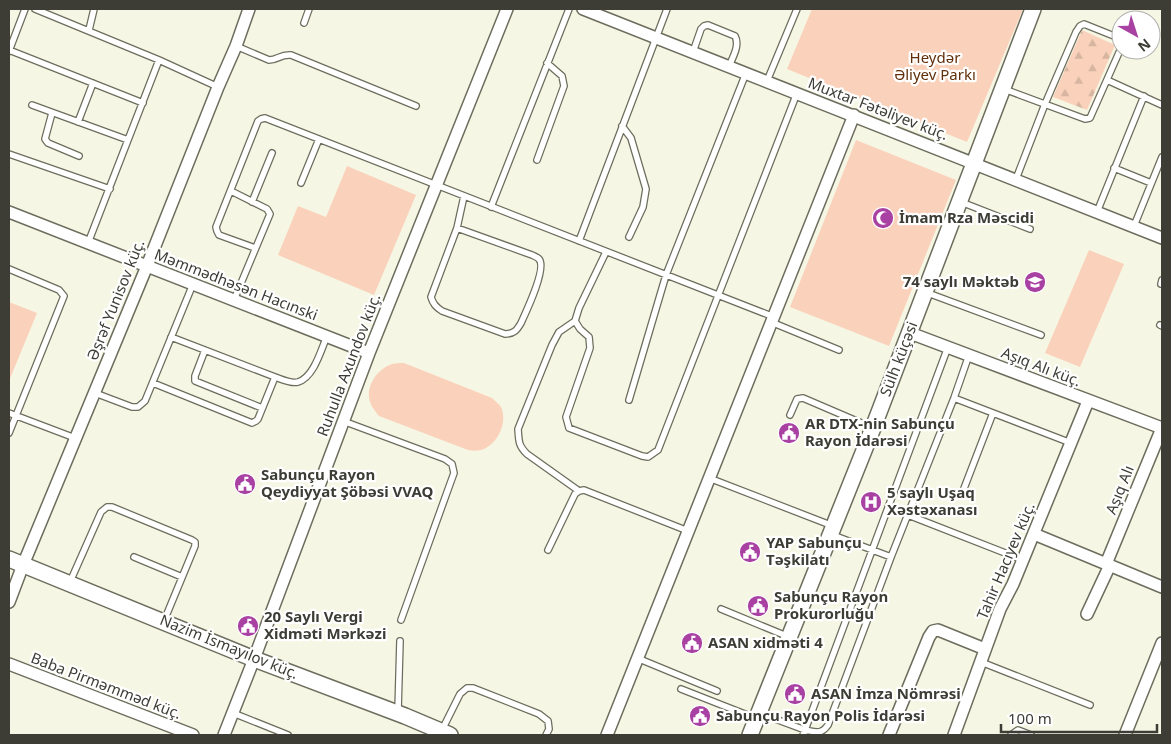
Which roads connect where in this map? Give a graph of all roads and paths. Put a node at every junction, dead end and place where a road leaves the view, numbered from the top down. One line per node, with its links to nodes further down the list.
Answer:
1 (25, 9): 17 (lane)
2 (35, 9): 13 (lane)
3 (94, 9): 13 (lane)
4 (249, 9): 16 (street, Əşrəf Yunisov küç.)
5 (309, 9): 12 (lane)
6 (507, 9): 52 (street, Ruhulla Axundov küç.)
7 (569, 9): 21 (lane)
8 (582, 9): 15 (street, Muxtar Fətəliyev küç.)
9 (666, 9): 15 (lane)
10 (797, 9): 25 (lane)
11 (1033, 9): 28 (street, Sülh küçəsi)
12 (304, 23)
13 (89, 30): 19 (lane)
14 (1111, 35): 32 (lane)
15 (656, 38): 18 (street, Muxtar Fətəliyev küç.); 39 (lane)
16 (236, 46): 27 (street, Əşrəf Yunisov küç.); 35 (lane)
17 (9, 50): 26 (lane)
18 (693, 52): 22 (street, Muxtar Fətəliyev küç.); 22 (lane)
19 (160, 60): 27 (lane); 31 (lane)
20 (1116, 60): 24 (lane)
21 (547, 63): 46 (lane); 58 (lane)
22 (729, 66): 23 (street, Muxtar Fətəliyev küç.)
23 (746, 73): 25 (street, Muxtar Fətəliyev küç.); 72 (lane)
24 (1107, 80): 30 (lane); 32 (lane)
25 (767, 81): 29 (street, Muxtar Fətəliyev küç.)
26 (93, 83): 31 (lane); 38 (lane)
27 (218, 87): 70 (street, Əşrəf Yunisov küç.)
28 (1002, 88): 32 (lane); 47 (street, Sülh küçəsi)
29 (797, 93): 37 (street, Muxtar Fətəliyev küç.); 75 (lane)
30 (1144, 96): 34 (lane); 48 (lane)
31 (143, 102): 41 (lane)
32 (1045, 104): 49 (lane)
33 (32, 105): 36 (lane)
34 (1162, 105)
35 (416, 106)
36 (52, 113): 38 (lane); 44 (lane)
37 (854, 116): 47 (street, Muxtar Fətəliyev küç.); 77 (street)
38 (78, 122): 41 (lane)
39 (622, 126): 64 (lane); 66 (lane)
40 (319, 139): 50 (lane); 52 (lane); 54 (lane)
41 (128, 140): 53 (lane)
42 (272, 153): 56 (lane)
43 (9, 154): 53 (lane)
44 (79, 156)
45 (1162, 156): 51 (lane)
46 (537, 160)
47 (974, 162): 49 (street, Muxtar Fətəliyev küç.); 57 (street, Sülh küçəsi)
48 (1114, 168): 51 (lane); 60 (lane)
49 (1016, 179): 60 (street, Muxtar Fətəliyev küç.)
50 (301, 183)
51 (1151, 183): 61 (lane)
52 (437, 185): 55 (lane); 86 (street, Ruhulla Axundov küç.)
53 (110, 189): 67 (lane)
54 (231, 191): 56 (lane); 68 (lane)
55 (464, 196): 58 (lane); 62 (lane)
56 (252, 202): 68 (lane)
57 (959, 202): 63 (lane); 74 (street, Sülh küçəsi)
58 (491, 206): 66 (lane)
59 (9, 212): 67 (street, Məmmədhəsən Hacınski)
60 (1097, 212): 61 (street, Muxtar Fətəliyev küç.)
61 (1134, 226): 65 (street, Muxtar Fətəliyev küç.)
62 (457, 228): 62 (lane)
63 (1030, 229)
64 (629, 238)
65 (1162, 238)
66 (578, 241): 69 (lane)
67 (88, 243): 70 (street, Məmmədhəsən Hacınski)
68 (255, 248): 76 (lane)
69 (606, 252): 72 (lane); 78 (lane)
70 (147, 266): 73 (street, Məmmədhəsən Hacınski); 90 (street, Əşrəf Yunisov küç.)
71 (9, 269): 97 (lane)
72 (666, 275): 75 (lane); 92 (lane)
73 (193, 284): 76 (street, Məmmədhəsən Hacınski); 82 (lane)
74 (925, 292): 79 (street, Sülh küçəsi); 80 (lane)
75 (718, 296): 77 (lane); 78 (lane)
76 (234, 300): 81 (street, Məmmədhəsən Hacınski)
77 (772, 320): 85 (lane); 105 (street)
78 (575, 321): 106 (lane)
79 (910, 333): 83 (street, Aşıq Alı küç.); 100 (street, Sülh küçəsi)
80 (1040, 335)
81 (327, 336): 86 (street, Məmmədhəsən Hacınski); 88 (lane)
82 (171, 337): 84 (lane); 89 (lane)
83 (948, 347): 87 (street, Aşıq Alı küç.); 113 (lane)
84 (205, 350): 88 (lane); 94 (lane)
85 (838, 350)
86 (369, 353): 99 (street, Ruhulla Axundov küç.)
87 (969, 355): 91 (lane); 93 (street, Aşıq Alı küç.)
88 (275, 377): 94 (lane)
89 (153, 383): 90 (lane); 94 (lane)
90 (95, 392): 103 (street, Əşrəf Yunisov küç.)
91 (954, 398): 96 (lane); 108 (lane)
92 (629, 400)
93 (1088, 401): 101 (street, Aşıq Alı küç.); 104 (street, Tahir Hacıyev küç.)
94 (262, 408)
95 (9, 413): 97 (lane)
96 (993, 413): 104 (lane); 107 (lane)
97 (16, 415): 102 (lane); 103 (lane)
98 (790, 415): 100 (lane)
99 (343, 421): 125 (lane); 132 (street, Ruhulla Axundov küç.)
100 (873, 428): 109 (street, Sülh küçəsi)
101 (1162, 428): 118 (street, Aşıq Alı)
102 (9, 432)
103 (76, 438): 117 (street, Əşrəf Yunisov küç.)
104 (1071, 443): 111 (street, Tahir Hacıyev küç.)
105 (709, 478): 109 (lane); 110 (street)
106 (579, 490): 110 (lane); 112 (lane)
107 (963, 491)
108 (908, 515): 115 (lane); 116 (lane)
109 (832, 530): 113 (lane); 127 (street, Sülh küçəsi)
110 (688, 531): 131 (street)
111 (1034, 534): 116 (street, Tahir Hacıyev küç.); 118 (street)
112 (548, 550)
113 (872, 550): 115 (lane); 141 (lane)
114 (134, 557): 119 (lane)
115 (892, 557): 141 (lane)
116 (1023, 560): 130 (street, Tahir Hacıyev küç.)
117 (16, 562): 120 (street, Nazim İsmayılov küç.); 122 (street, Əşrəf Yunisov küç.)
118 (1108, 564): 121 (street); 124 (street, Aşıq Alı)
119 (182, 577): 120 (lane); 126 (lane)
120 (69, 583): 126 (street, Nazim İsmayılov küç.)
121 (1162, 587)
122 (9, 602)
123 (721, 609): 127 (lane)
124 (1087, 614)
125 (401, 620)
126 (164, 622): 132 (street, Nazim İsmayılov küç.)
127 (789, 637): 140 (street, Sülh küçəsi)
128 (400, 642): 139 (lane)
129 (1162, 643): 153 (street)
130 (985, 649): 133 (street, Tahir Hacıyev küç.); 149 (street)
131 (637, 658): 136 (lane); 143 (street)
132 (254, 659): 138 (street, Ruhulla Axundov küç.); 139 (street, Nazim İsmayılov küç.)
133 (981, 662): 137 (lane); 150 (street, Tahir Hacıyev küç.)
134 (9, 664): 144 (street, Baba Pirməmməd küç.)
135 (681, 689): 140 (lane)
136 (717, 691)
137 (1090, 705)
138 (233, 713): 145 (street, Ruhulla Axundov küç.); 146 (lane)
139 (398, 713): 142 (street, Nazim İsmayılov küç.)
140 (758, 716): 141 (lane); 148 (street, Sülh küçəsi)
141 (804, 732)
142 (446, 734): 147 (lane)
143 (610, 734)
144 (193, 735)
145 (224, 735)
146 (288, 735)
147 (546, 735)
148 (750, 735)
149 (890, 735)
150 (954, 735)
151 (1011, 735): 152 (lane)
152 (1031, 735)
153 (1125, 735)

